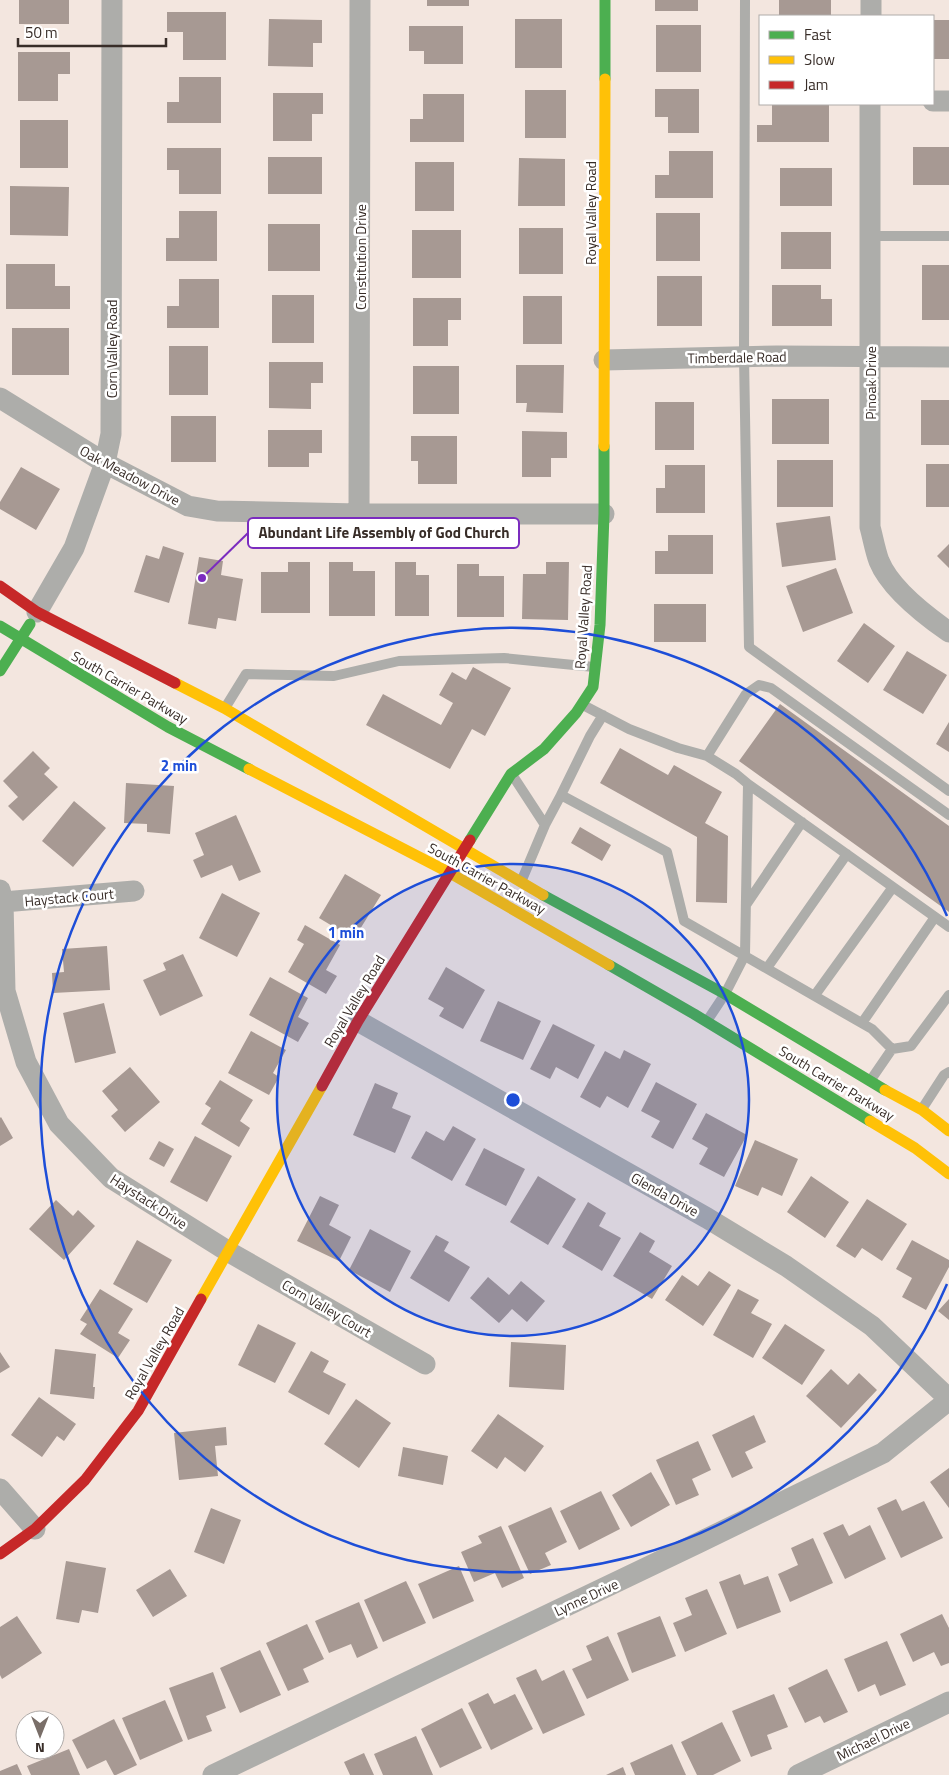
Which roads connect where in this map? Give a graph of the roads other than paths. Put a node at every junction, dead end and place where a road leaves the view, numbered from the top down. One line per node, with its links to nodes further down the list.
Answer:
1 (112, 0): 17 (street, Corn Valley Road)
2 (360, 0): 18 (street, Constitution Drive)
3 (605, 0): 15 (main road, Royal Valley Road)
4 (745, 0): 13 (lane)
5 (871, 0): 6 (street)
6 (871, 15)
7 (934, 101): 8 (street)
8 (949, 101)
9 (870, 105): 10 (street, Pinoak Drive)
10 (870, 236): 11 (lane); 12 (street, Pinoak Drive)
11 (949, 236)
12 (870, 356): 13 (street, Timberdale Road); 14 (street, Timberdale Road); 23 (street, Pinoak Drive)
13 (744, 357): 15 (street, Timberdale Road); 33 (lane)
14 (949, 357)
15 (604, 360): 19 (main road, Royal Valley Road)
16 (0, 398): 17 (street, Oak Meadow Drive)
17 (105, 463): 18 (street, Oak Meadow Drive); 21 (street, Corn Valley Road)
18 (359, 514): 19 (street, Oak Meadow Drive)
19 (604, 514): 25 (main road, Royal Valley Road)
20 (0, 586): 21 (main road, South Carrier Parkway)
21 (37, 612): 24 (main road, Corn Valley Road); 28 (main road, South Carrier Parkway)
22 (0, 626): 24 (main road, South Carrier Parkway)
23 (949, 632)
24 (21, 640): 26 (main road, Corn Valley Road); 40 (main road, South Carrier Parkway)
25 (595, 667): 27 (main road, Royal Valley Road); 28 (lane)
26 (0, 671)
27 (582, 704): 29 (lane); 31 (main road, Royal Valley Road)
28 (224, 708): 38 (main road, South Carrier Parkway)
29 (604, 715): 30 (lane); 34 (lane)
30 (707, 756): 32 (lane); 35 (lane)
31 (511, 774): 37 (lane); 38 (main road, Royal Valley Road)
32 (748, 784): 36 (lane); 45 (lane)
33 (949, 791)
34 (560, 795): 37 (lane); 48 (lane)
35 (949, 815)
36 (802, 822): 39 (lane); 45 (lane)
37 (545, 825): 41 (lane)
38 (465, 849): 40 (main road, Royal Valley Road); 41 (main road, South Carrier Parkway)
39 (847, 854): 42 (lane); 49 (lane)
40 (450, 873): 53 (main road, Royal Valley Road); 54 (main road, South Carrier Parkway)
41 (520, 882): 50 (main road, South Carrier Parkway)
42 (893, 887): 46 (lane); 51 (lane)
43 (134, 891): 44 (street, Haystack Court)
44 (1, 896): 62 (street, Haystack Drive)
45 (746, 906): 48 (lane)
46 (936, 917): 47 (lane); 55 (lane)
47 (949, 927)
48 (744, 954): 49 (lane); 50 (lane)
49 (767, 968): 51 (lane)
50 (726, 994): 54 (lane); 58 (main road, South Carrier Parkway)
51 (814, 995): 55 (lane)
52 (949, 995): 56 (lane)
53 (358, 1021): 62 (main road, Royal Valley Road); 64 (street, Glenda Drive)
54 (707, 1022): 61 (main road, South Carrier Parkway)
55 (862, 1023): 56 (lane)
56 (892, 1049): 58 (lane)
57 (949, 1072): 59 (lane)
58 (869, 1082): 59 (main road, South Carrier Parkway)
59 (922, 1110): 60 (main road, South Carrier Parkway)
60 (949, 1131)
61 (949, 1174)
62 (229, 1252): 63 (street, Corn Valley Court); 66 (main road, Royal Valley Road)
63 (425, 1364)
64 (949, 1399): 69 (street, Lynne Drive)
65 (0, 1489): 66 (street)
66 (35, 1529): 67 (main road, Royal Valley Road)
67 (0, 1554)
68 (949, 1702): 70 (street, Michael Drive)
69 (213, 1775)
70 (798, 1775)

